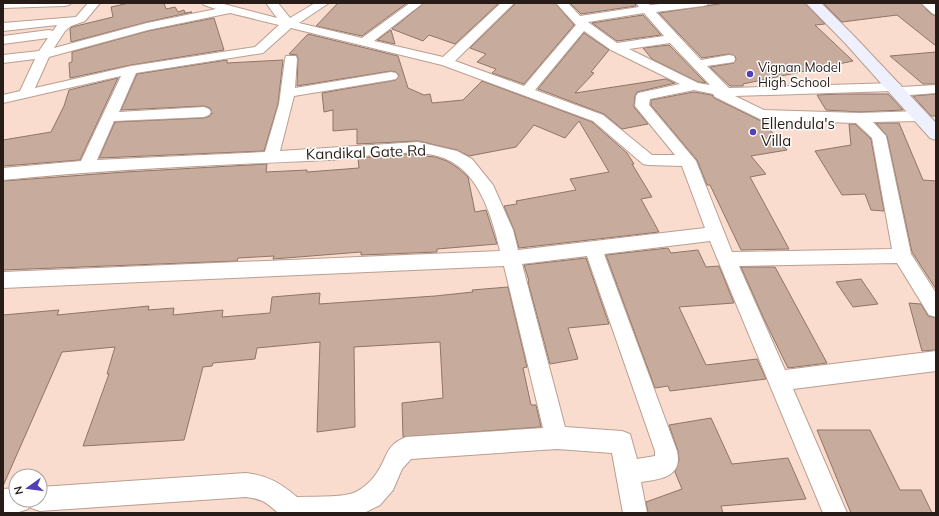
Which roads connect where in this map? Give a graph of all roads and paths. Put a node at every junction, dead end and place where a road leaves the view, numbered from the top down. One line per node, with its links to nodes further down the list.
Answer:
1 (65, 3): 12 (street)
2 (94, 3): 16 (street)
3 (208, 3): 14 (street)
4 (272, 3): 18 (street)
5 (323, 3): 18 (street)
6 (417, 3): 23 (street)
7 (508, 3): 29 (street)
8 (562, 3): 17 (street)
9 (703, 3): 13 (street)
10 (813, 3): 35 (street)
11 (927, 3): 15 (street)
12 (3, 5)
13 (645, 6): 17 (street); 21 (street)
14 (231, 10): 18 (street); 25 (street)
15 (936, 11)
16 (80, 20): 19 (street); 20 (street)
17 (580, 23): 24 (street); 36 (street)
18 (288, 24): 23 (street); 31 (street)
19 (3, 27)
20 (58, 33): 22 (street); 25 (street)
21 (673, 39): 24 (street); 30 (street)
22 (3, 40)
23 (364, 42): 29 (street)
24 (615, 47): 33 (street)
25 (44, 54): 26 (street); 38 (street)
26 (3, 59)
27 (291, 59): 39 (street)
28 (729, 59): 30 (street)
29 (446, 62): 36 (street)
30 (699, 64): 37 (street)
31 (131, 70): 38 (street); 43 (street)
32 (391, 76): 39 (street)
33 (694, 86): 37 (street); 47 (street)
34 (936, 89): 35 (street)
35 (896, 90): 37 (street); 42 (street)
36 (526, 92): 47 (street)
37 (720, 92): 44 (street)
38 (26, 93): 40 (street)
39 (287, 93): 46 (street)
40 (3, 99)
41 (204, 112): 43 (street)
42 (920, 116): 44 (street); 45 (street)
43 (109, 117): 48 (street)
44 (860, 118): 52 (street)
45 (936, 134)
46 (271, 156): 48 (street, Kandikal Gate Rd); 53 (street, Kandikal Gate Rd)
47 (688, 161): 50 (street)
48 (86, 166): 49 (street, Kandikal Gate Rd)
49 (3, 174)
50 (716, 234): 51 (street); 54 (street)
51 (593, 248): 53 (street); 60 (street)
52 (902, 256): 54 (street); 56 (street)
53 (510, 258): 55 (street); 59 (street, Kandikal Gate Rd)
54 (726, 259): 58 (street)
55 (3, 280)
56 (936, 309)
57 (936, 361): 58 (street)
58 (778, 380): 63 (street)
59 (557, 438): 60 (street); 61 (street)
60 (628, 472): 62 (street)
61 (48, 498)
62 (635, 513)
63 (835, 513)

